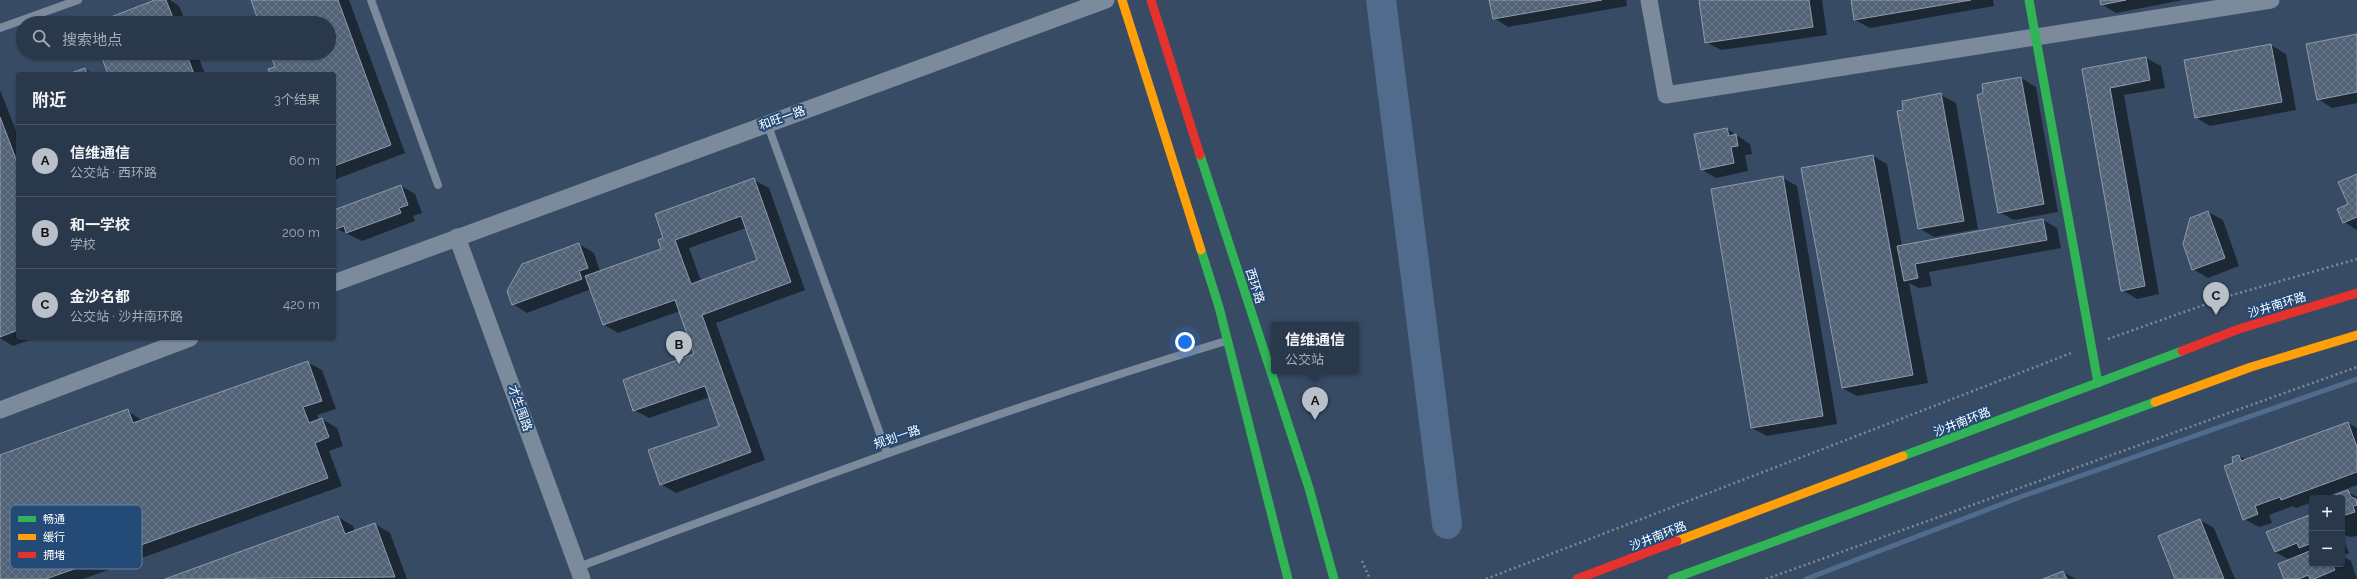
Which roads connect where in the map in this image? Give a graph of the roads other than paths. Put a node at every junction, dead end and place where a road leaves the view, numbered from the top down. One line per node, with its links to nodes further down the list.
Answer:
1 (78, 0): 9 (lane)
2 (371, 0): 14 (lane)
3 (1106, 0): 13 (street, 和旺一路)
4 (1122, 0): 20 (main road)
5 (1152, 0): 21 (main road, 西环路)
6 (1648, 0): 12 (street)
7 (2029, 0): 12 (main road)
8 (2271, 0): 12 (street)
9 (33, 16)
10 (16, 22): 11 (lane)
11 (0, 28)
12 (2036, 37): 23 (main road)
13 (767, 124): 15 (street, 和旺一路); 25 (lane)
14 (438, 185)
15 (457, 237): 16 (street, 和旺一路); 28 (street, 才生围路)
16 (336, 282)
17 (2357, 293): 23 (main road, 沙井南环路)
18 (2357, 335): 29 (main road)
19 (185, 340): 24 (street)
20 (1227, 341): 25 (lane, 规划一路); 30 (main road)
21 (1271, 373)
22 (1271, 374): 26 (main road, 西环路)
23 (2098, 383): 32 (main road, 沙井南环路)
24 (0, 410)
25 (887, 453): 28 (lane, 规划一路)
26 (1321, 530): 27 (main road); 31 (main road, 西环路)
27 (1340, 561)
28 (580, 573)
29 (1699, 574): 33 (main road)
30 (1288, 578)
31 (1334, 579)
32 (1576, 579)
33 (1672, 579)

